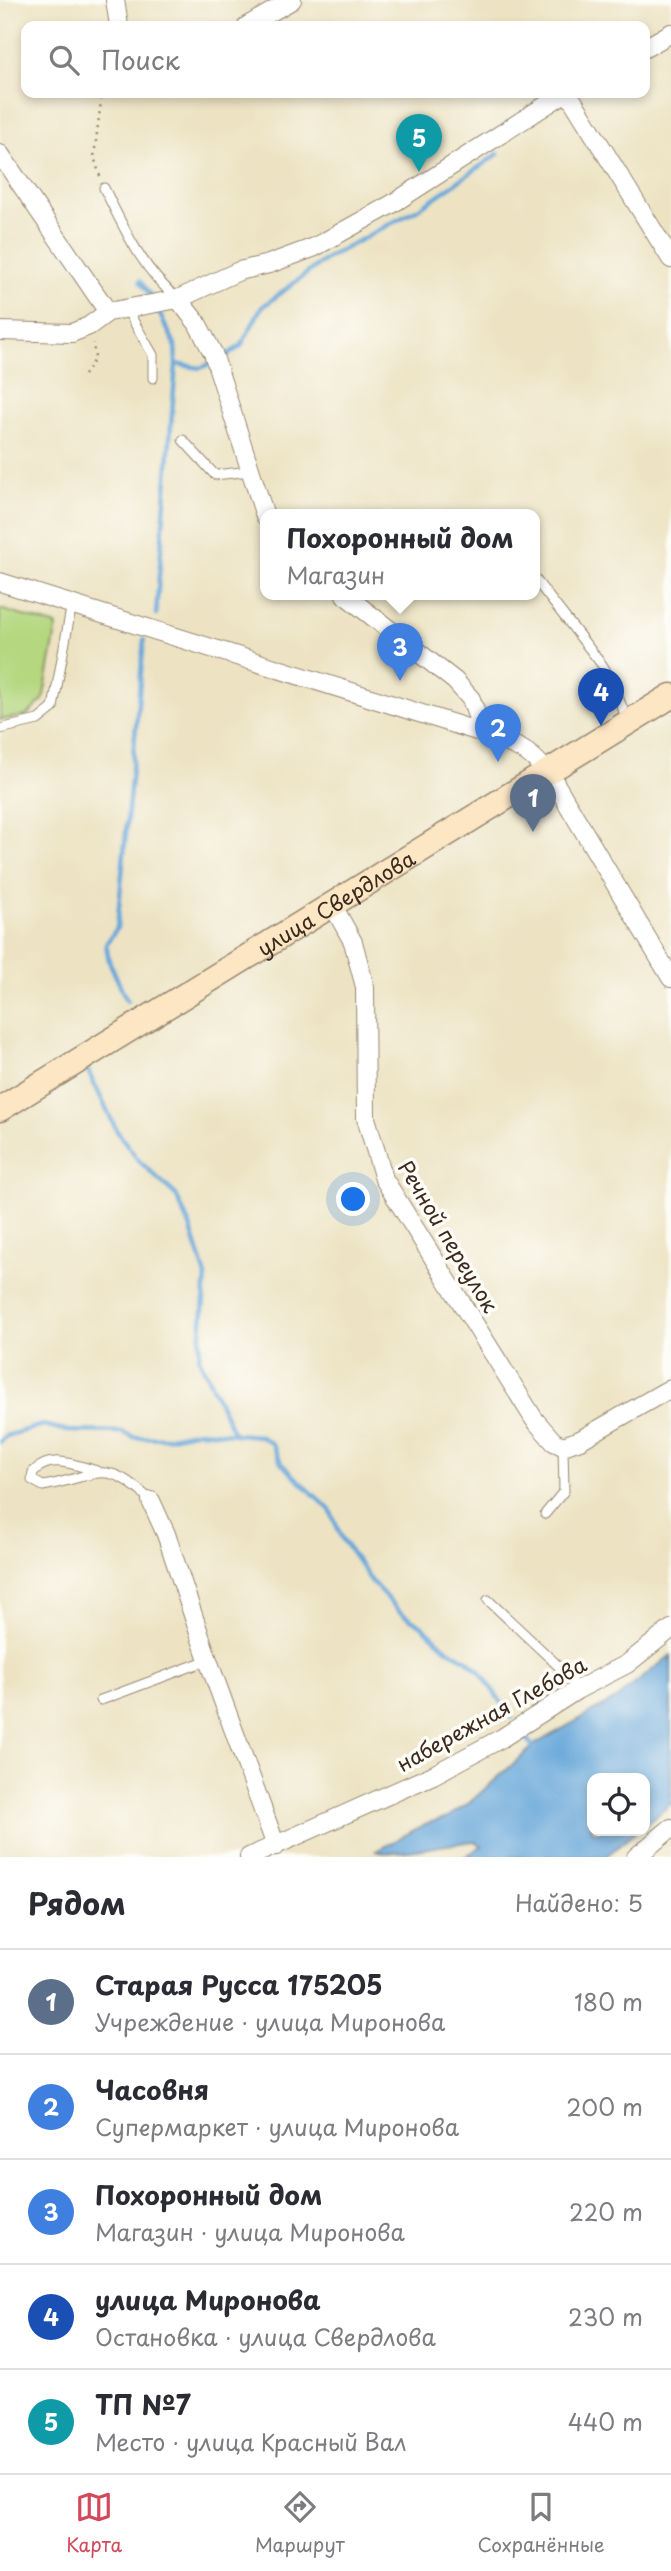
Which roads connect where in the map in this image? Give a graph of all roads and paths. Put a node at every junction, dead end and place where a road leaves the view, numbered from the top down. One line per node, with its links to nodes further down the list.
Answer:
1 (115, 0): 3 (street)
2 (292, 0): 4 (street)
3 (118, 21)
4 (256, 21)
5 (671, 33): 6 (street)
6 (650, 45)
7 (102, 98): 11 (path)
8 (559, 98): 13 (street)
9 (570, 98): 12 (street)
10 (0, 154): 15 (street)
11 (104, 188): 13 (lane)
12 (671, 259)
13 (178, 299): 14 (street); 21 (street)
14 (127, 310): 15 (street); 19 (lane)
15 (108, 312): 16 (street)
16 (89, 326): 17 (street); 18 (path)
17 (0, 331)
18 (85, 375)
19 (153, 378)
20 (183, 440): 21 (lane)
21 (250, 471): 22 (street)
22 (263, 509)
23 (0, 582): 26 (street)
24 (540, 585): 28 (lane)
25 (351, 600): 30 (street)
26 (72, 603): 29 (lane); 30 (street)
27 (671, 696): 28 (street, улица Свердлова)
28 (628, 723): 31 (street, улица Свердлова)
29 (0, 729)
30 (483, 733): 31 (street)
31 (547, 771): 32 (street, улица Свердлова); 33 (street)
32 (332, 904): 34 (street, улица Свердлова); 36 (street, Речной переулок)
33 (671, 978)
34 (0, 1109)
35 (671, 1388): 36 (street)
36 (563, 1446): 39 (lane)
37 (97, 1471): 37 (lane); 38 (lane)
38 (151, 1501): 42 (street)
39 (545, 1514)
40 (488, 1600): 43 (lane)
41 (671, 1629): 43 (street, набережная Глебова)
42 (208, 1660): 44 (lane); 46 (street)
43 (578, 1690): 46 (street, набережная Глебова)
44 (101, 1700)
45 (671, 1828): 48 (street)
46 (276, 1846): 47 (street, набережная Глебова)
47 (249, 1857)
48 (636, 1857)

